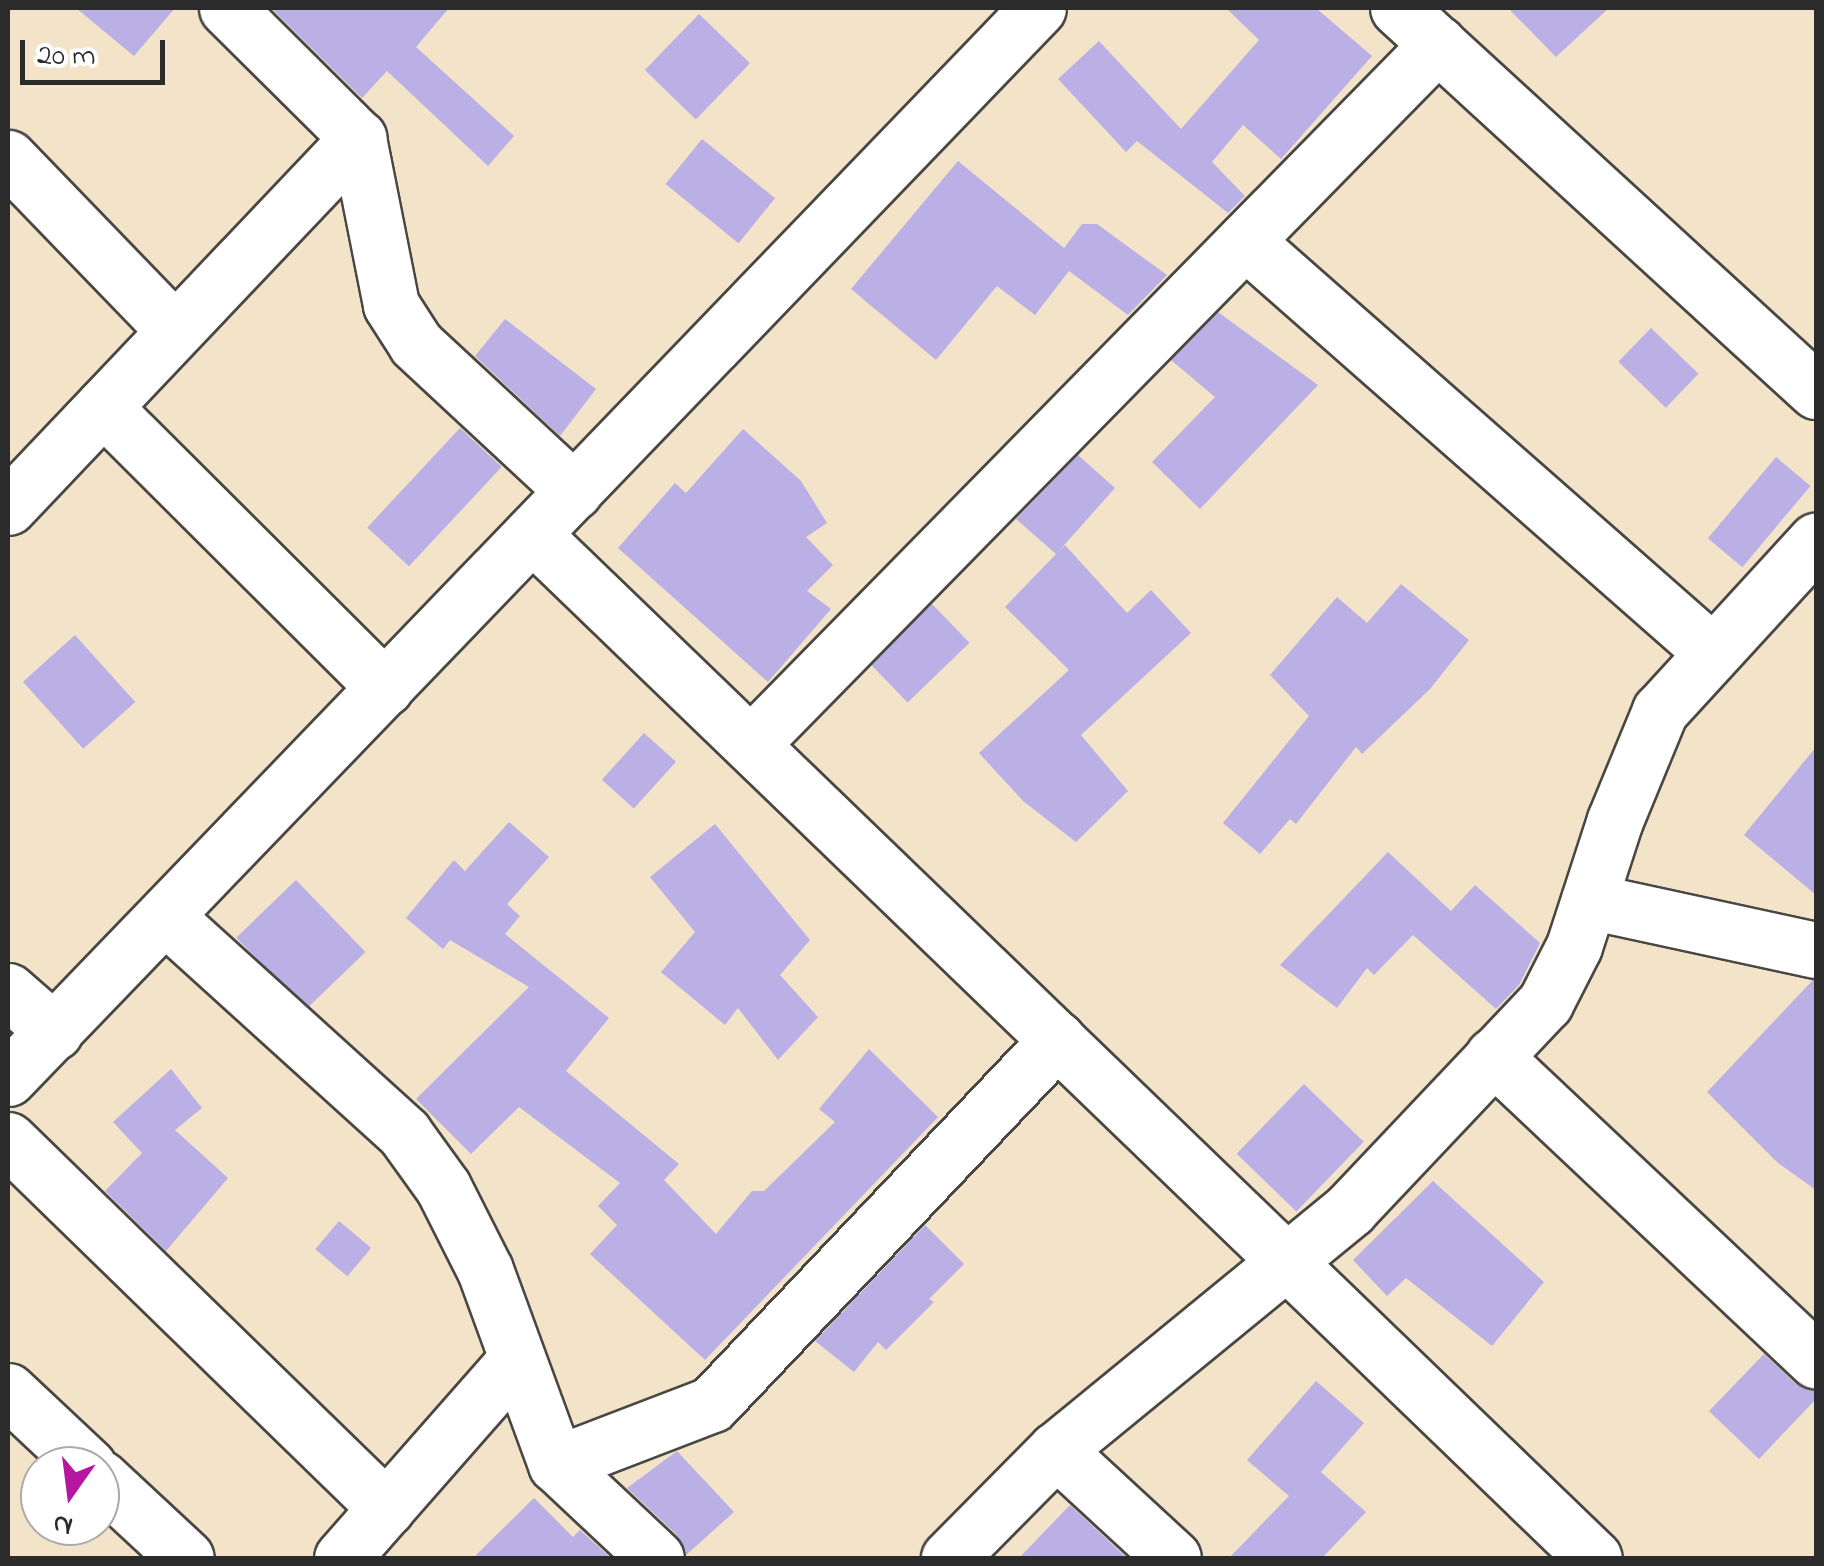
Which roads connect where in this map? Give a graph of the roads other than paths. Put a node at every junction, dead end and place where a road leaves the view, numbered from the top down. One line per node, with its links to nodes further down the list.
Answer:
1 (227, 8): 5 (street)
2 (1398, 8): 4 (street)
3 (1010, 17): 11 (street)
4 (1438, 44): 7 (street); 9 (street)
5 (358, 138): 8 (street); 11 (street)
6 (8, 158): 8 (street)
7 (1245, 241): 15 (street); 17 (street)
8 (175, 330): 10 (street)
9 (1816, 392)
10 (103, 406): 12 (street); 16 (street)
11 (574, 491): 13 (street)
12 (8, 507)
13 (532, 534): 16 (street); 17 (street)
14 (1816, 541): 15 (street)
15 (1712, 652): 18 (street)
16 (385, 688): 19 (street)
17 (751, 744): 23 (street)
18 (1589, 902): 20 (street); 24 (street)
19 (166, 917): 22 (street); 28 (street)
20 (1816, 950)
21 (8, 990): 22 (street)
22 (55, 1032): 25 (street)
23 (1057, 1040): 27 (street); 33 (street)
24 (1493, 1056): 27 (street); 29 (street)
25 (8, 1078)
26 (8, 1140): 35 (street)
27 (1288, 1263): 32 (street); 41 (street)
28 (516, 1360): 33 (street); 35 (street)
29 (1816, 1360)
30 (8, 1391): 31 (street)
31 (67, 1446)
32 (1056, 1450): 39 (street); 40 (street)
33 (556, 1464): 38 (street)
34 (120, 1497): 36 (street)
35 (386, 1508): 37 (street)
36 (186, 1558)
37 (342, 1558)
38 (656, 1558)
39 (949, 1558)
40 (1173, 1558)
41 (1594, 1558)

